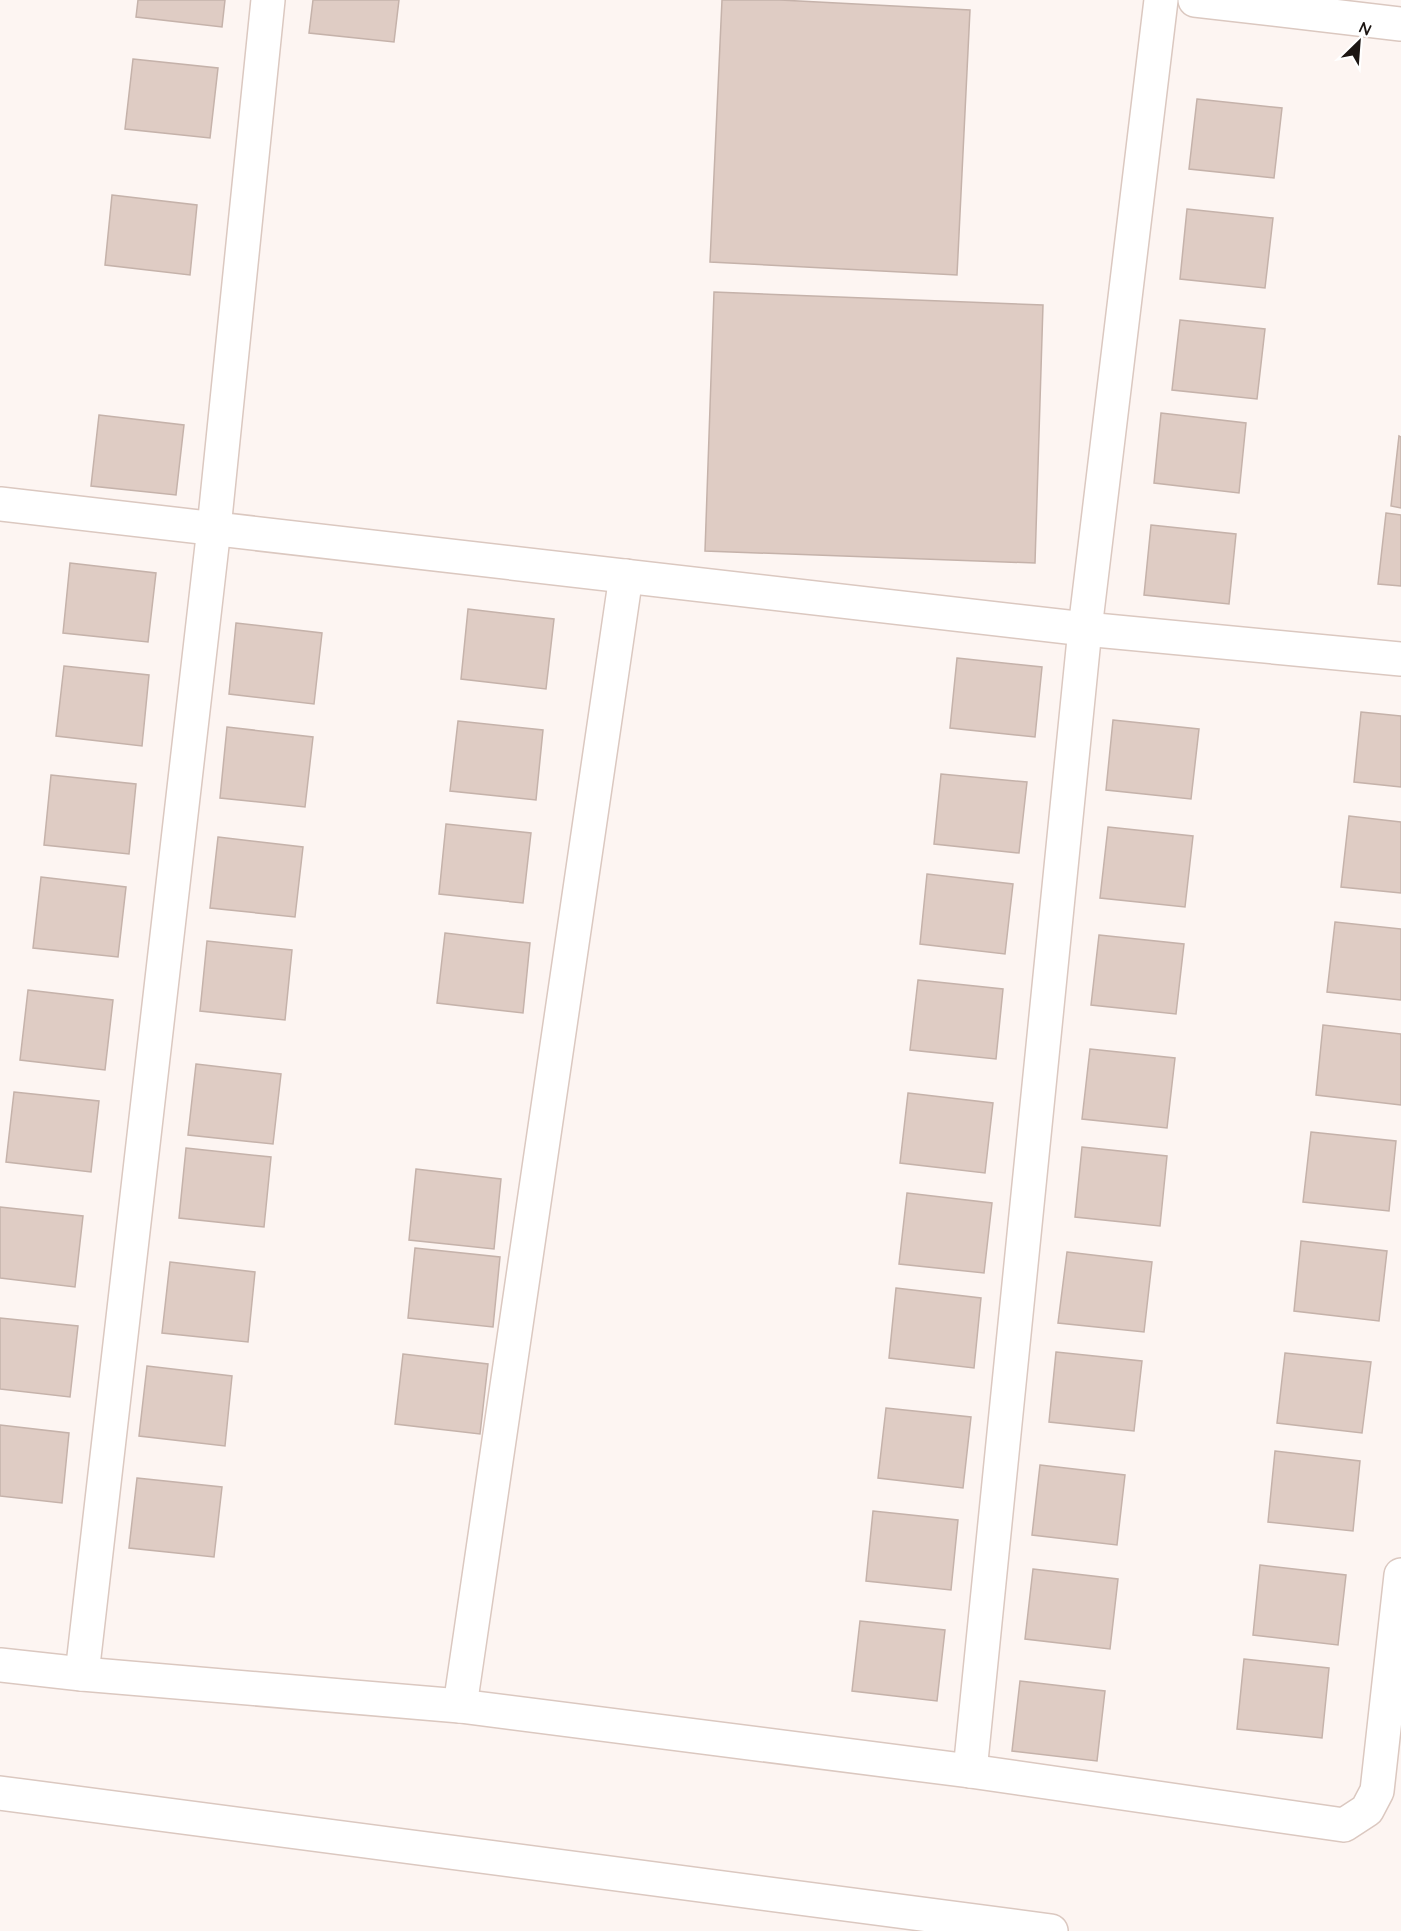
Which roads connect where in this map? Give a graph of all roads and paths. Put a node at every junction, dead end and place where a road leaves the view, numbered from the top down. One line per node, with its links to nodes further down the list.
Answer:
1 (268, 0): 6 (street)
2 (1161, 0): 8 (street)
3 (1195, 0): 4 (street)
4 (1401, 24)
5 (0, 504): 6 (street)
6 (214, 528): 7 (street); 12 (street)
7 (626, 576): 8 (street); 13 (street)
8 (1085, 629): 9 (street); 14 (street)
9 (1401, 659)
10 (1401, 1575): 14 (street)
11 (0, 1665): 12 (street)
12 (82, 1674): 13 (street)
13 (460, 1706): 14 (street)
14 (970, 1771)
15 (0, 1793): 16 (street)
16 (1051, 1931)

